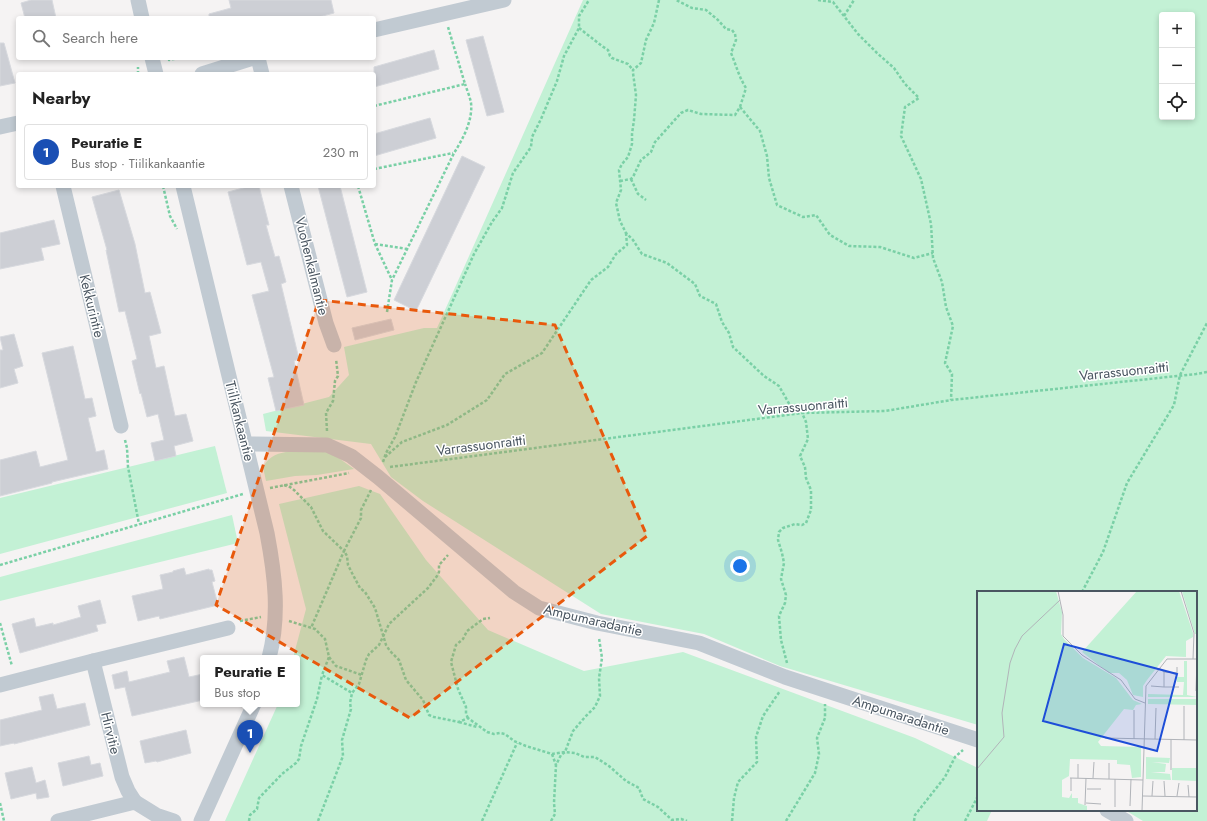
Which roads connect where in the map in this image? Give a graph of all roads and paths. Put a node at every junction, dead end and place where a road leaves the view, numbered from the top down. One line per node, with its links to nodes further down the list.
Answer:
1 (138, 0): 9 (street)
2 (504, 0): 8 (street)
3 (589, 0): 11 (path)
4 (659, 0): 16 (path)
5 (676, 0): 22 (path)
6 (818, 0): 10 (path)
7 (854, 0): 10 (path)
8 (444, 14): 12 (street); 20 (path)
9 (142, 16)
10 (844, 16): 39 (path)
11 (579, 28): 16 (path); 52 (path)
12 (376, 30)
13 (152, 60): 17 (street)
14 (247, 60): 18 (street)
15 (258, 60): 19 (street)
16 (633, 70): 28 (path)
17 (156, 72)
18 (208, 72)
19 (262, 72)
20 (465, 84): 21 (path); 25 (path)
21 (376, 106)
22 (740, 108): 27 (path); 39 (path)
23 (16, 123): 24 (street)
24 (0, 127)
25 (454, 153): 26 (path); 38 (path)
26 (376, 169)
27 (631, 179): 28 (path); 34 (path)
28 (620, 181): 35 (path)
29 (63, 188): 49 (street, Kekkurintie)
30 (163, 188): 36 (path)
31 (183, 188): 50 (street, Tiilikankaantie)
32 (292, 188): 43 (street, Vuohenkalmantie)
33 (359, 188): 37 (path)
34 (646, 200)
35 (626, 232): 48 (path); 52 (path)
36 (179, 234)
37 (375, 244): 38 (path); 40 (path)
38 (408, 249): 40 (path)
39 (933, 253): 46 (path)
40 (392, 280): 41 (path)
41 (387, 312)
42 (1207, 323): 45 (path, Varrassuonraitti)
43 (334, 345): 51 (path)
44 (1207, 372): 45 (path)
45 (1180, 375): 46 (path, Varrassuonraitti); 60 (path)
46 (951, 400): 47 (path, Varrassuonraitti)
47 (802, 413): 48 (path, Varrassuonraitti); 73 (path)
48 (795, 414): 53 (path, Varrassuonraitti)
49 (121, 426): 56 (path)
50 (246, 444): 51 (street, Ampumaradantie); 55 (street, Tiilikankaantie)
51 (327, 446): 53 (street, Ampumaradantie)
52 (385, 457): 53 (path)
53 (376, 472): 54 (path, Varrassuonraitti); 57 (street, Ampumaradantie); 58 (path)
54 (282, 485): 55 (path, Varrassuonraitti); 58 (path)
55 (258, 491): 56 (path, Varrassuonraitti); 61 (street, Tiilikankaantie)
56 (139, 524): 59 (path, Varrassuonraitti)
57 (455, 542): 64 (street, Ampumaradantie); 67 (path)
58 (344, 551): 66 (path); 67 (path)
59 (0, 565)
60 (1083, 591)
61 (270, 618): 65 (path); 66 (path); 68 (street, Tiilikankaantie)
62 (490, 618): 79 (path)
63 (0, 623): 74 (path)
64 (598, 623): 73 (street, Ampumaradantie); 84 (path)
65 (228, 628): 70 (street)
66 (311, 628): 69 (path)
67 (383, 636): 72 (path); 80 (path)
68 (270, 655)
69 (329, 657): 71 (path); 72 (path)
70 (93, 661): 74 (street); 88 (street, Hirvitie)
71 (322, 675): 77 (path); 95 (path)
72 (362, 675): 77 (path)
73 (785, 677): 76 (street, Ampumaradantie); 100 (path)
74 (16, 681): 75 (street)
75 (0, 685)
76 (825, 691): 82 (street, Ampumaradantie); 101 (path)
77 (352, 693): 96 (path)
78 (253, 707): 94 (street)
79 (468, 718): 80 (path); 81 (path)
80 (459, 722): 81 (path)
81 (478, 727): 83 (path)
82 (977, 739): 102 (path)
83 (518, 743): 85 (path); 97 (path)
84 (565, 752): 85 (path); 86 (path); 99 (path)
85 (552, 754): 86 (path)
86 (556, 765): 98 (path)
87 (977, 798): 103 (path)
88 (135, 802): 92 (street); 93 (street)
89 (0, 803): 91 (path)
90 (1109, 811): 104 (street)
91 (4, 821)
92 (58, 821)
93 (174, 821)
94 (201, 821)
95 (249, 821)
96 (318, 821)
97 (482, 821)
98 (552, 821)
99 (687, 821)
100 (732, 821)
101 (786, 821)
102 (914, 821)
103 (965, 821)
104 (1126, 821)

